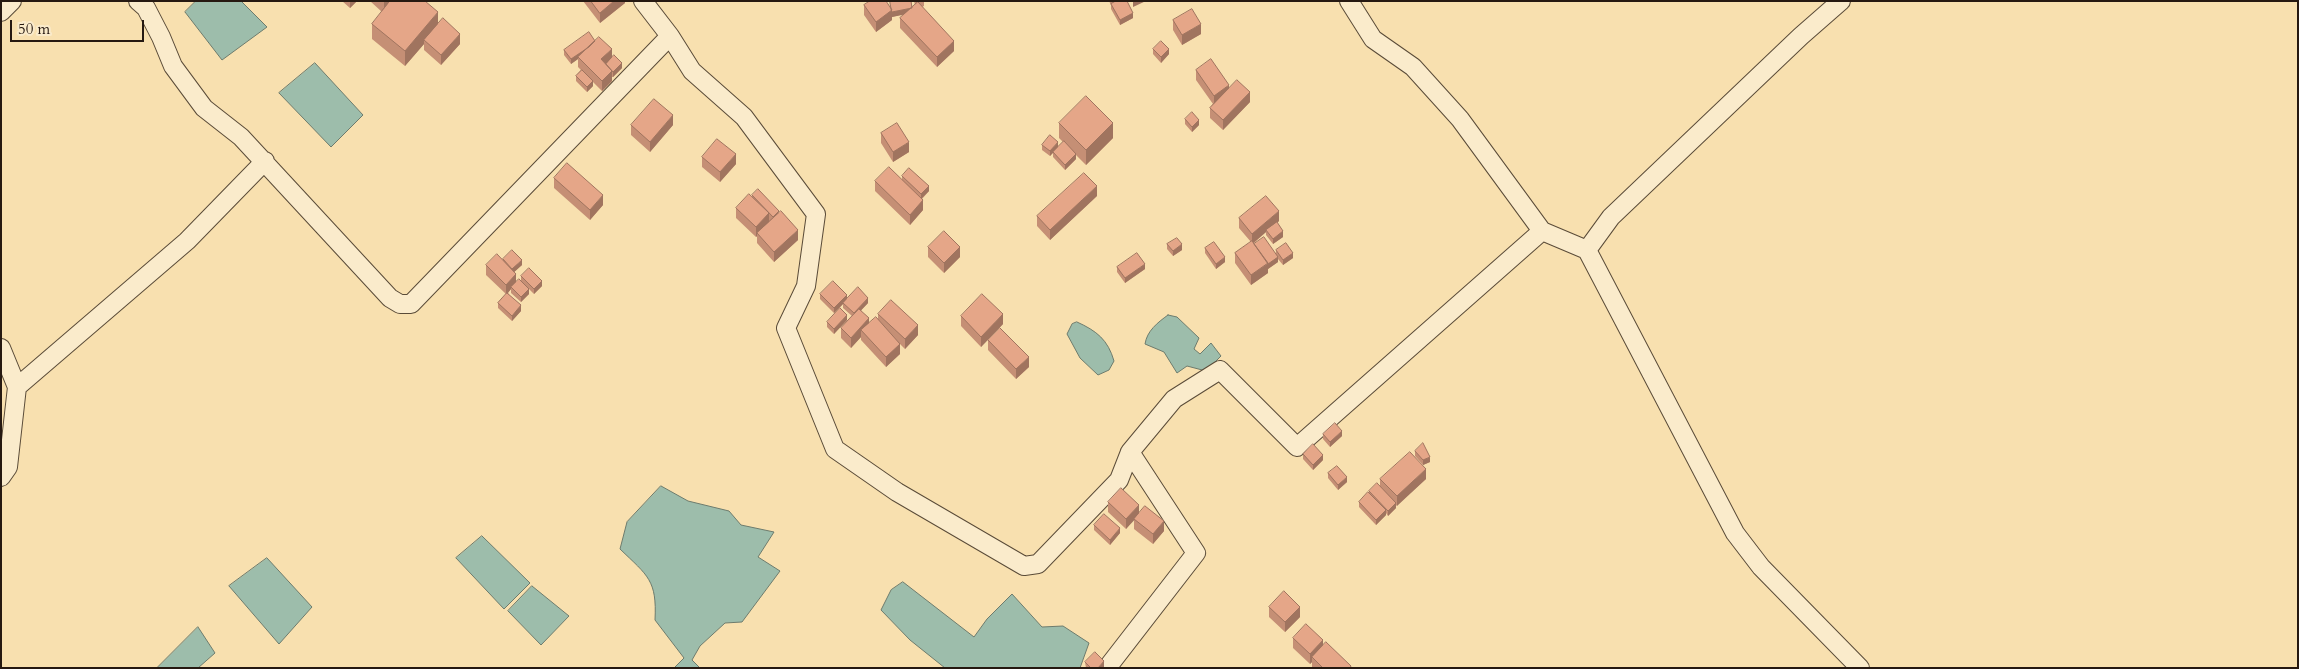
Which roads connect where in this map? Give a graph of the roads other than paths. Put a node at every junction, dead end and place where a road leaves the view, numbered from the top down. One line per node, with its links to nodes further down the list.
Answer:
1 (12, 1): 6 (street)
2 (138, 1): 8 (street)
3 (643, 1): 7 (street)
4 (1349, 1): 9 (street)
5 (1841, 1): 10 (street)
6 (1, 12)
7 (670, 36): 8 (street); 13 (street)
8 (265, 161): 12 (street)
9 (1542, 231): 10 (street); 13 (street)
10 (1587, 250): 16 (street)
11 (1, 348): 12 (street)
12 (17, 387): 14 (street)
13 (1130, 452): 15 (street)
14 (1, 477)
15 (1107, 668)
16 (1860, 668)

